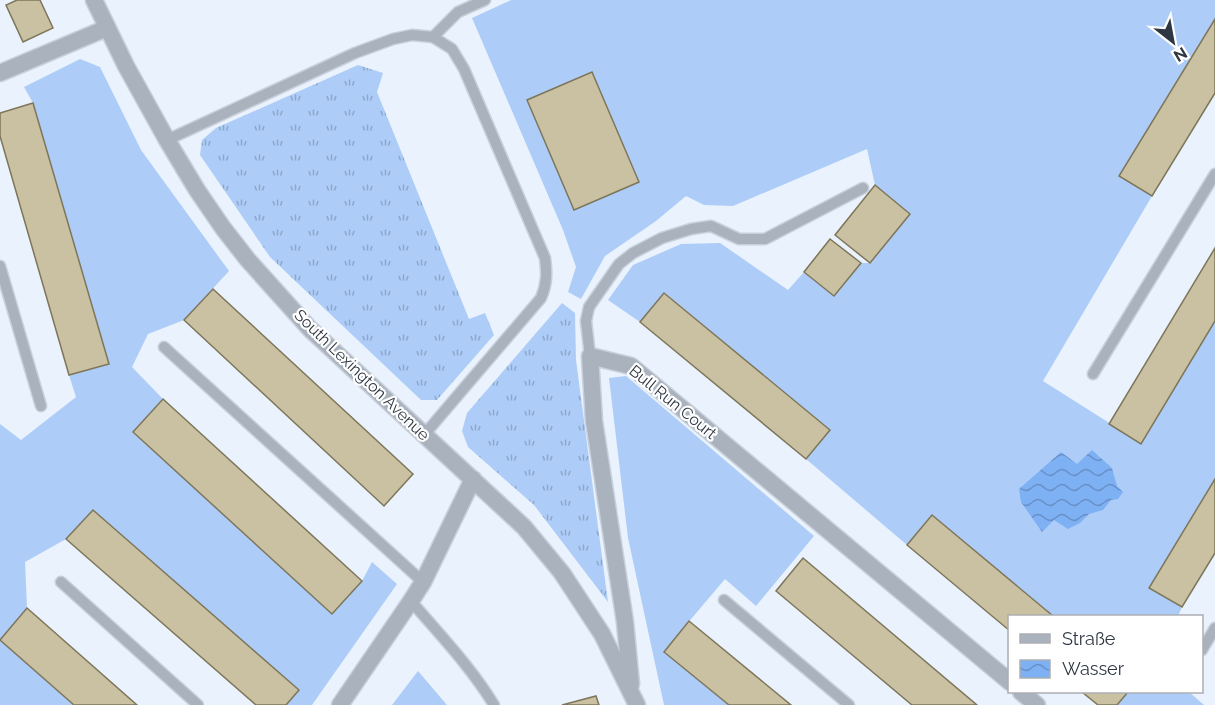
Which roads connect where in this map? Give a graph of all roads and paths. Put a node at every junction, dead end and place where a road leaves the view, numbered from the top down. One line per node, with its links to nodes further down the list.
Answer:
1 (94, 0): 4 (street, South Lexington Avenue)
2 (103, 0): 4 (lane)
3 (485, 0): 5 (lane)
4 (107, 28): 6 (street); 7 (street, South Lexington Avenue)
5 (433, 37): 7 (lane); 15 (lane)
6 (0, 73)
7 (167, 140): 15 (street, South Lexington Avenue)
8 (1215, 174): 13 (lane)
9 (863, 188): 12 (lane)
10 (0, 266): 14 (lane)
11 (165, 347): 18 (lane)
12 (590, 356): 23 (street, Bull Run Court); 25 (street)
13 (1093, 374)
14 (40, 406)
15 (424, 435): 16 (street, South Lexington Avenue)
16 (473, 479): 18 (street); 25 (street, South Lexington Avenue)
17 (61, 582): 26 (lane)
18 (423, 582): 20 (street)
19 (724, 600): 29 (lane)
20 (411, 601): 27 (street); 28 (lane)
21 (1215, 628): 22 (lane)
22 (1203, 648)
23 (1008, 680)
24 (1022, 693): 30 (street)
25 (635, 700)
26 (198, 705)
27 (340, 705)
28 (494, 705)
29 (849, 705)
30 (1037, 705)

